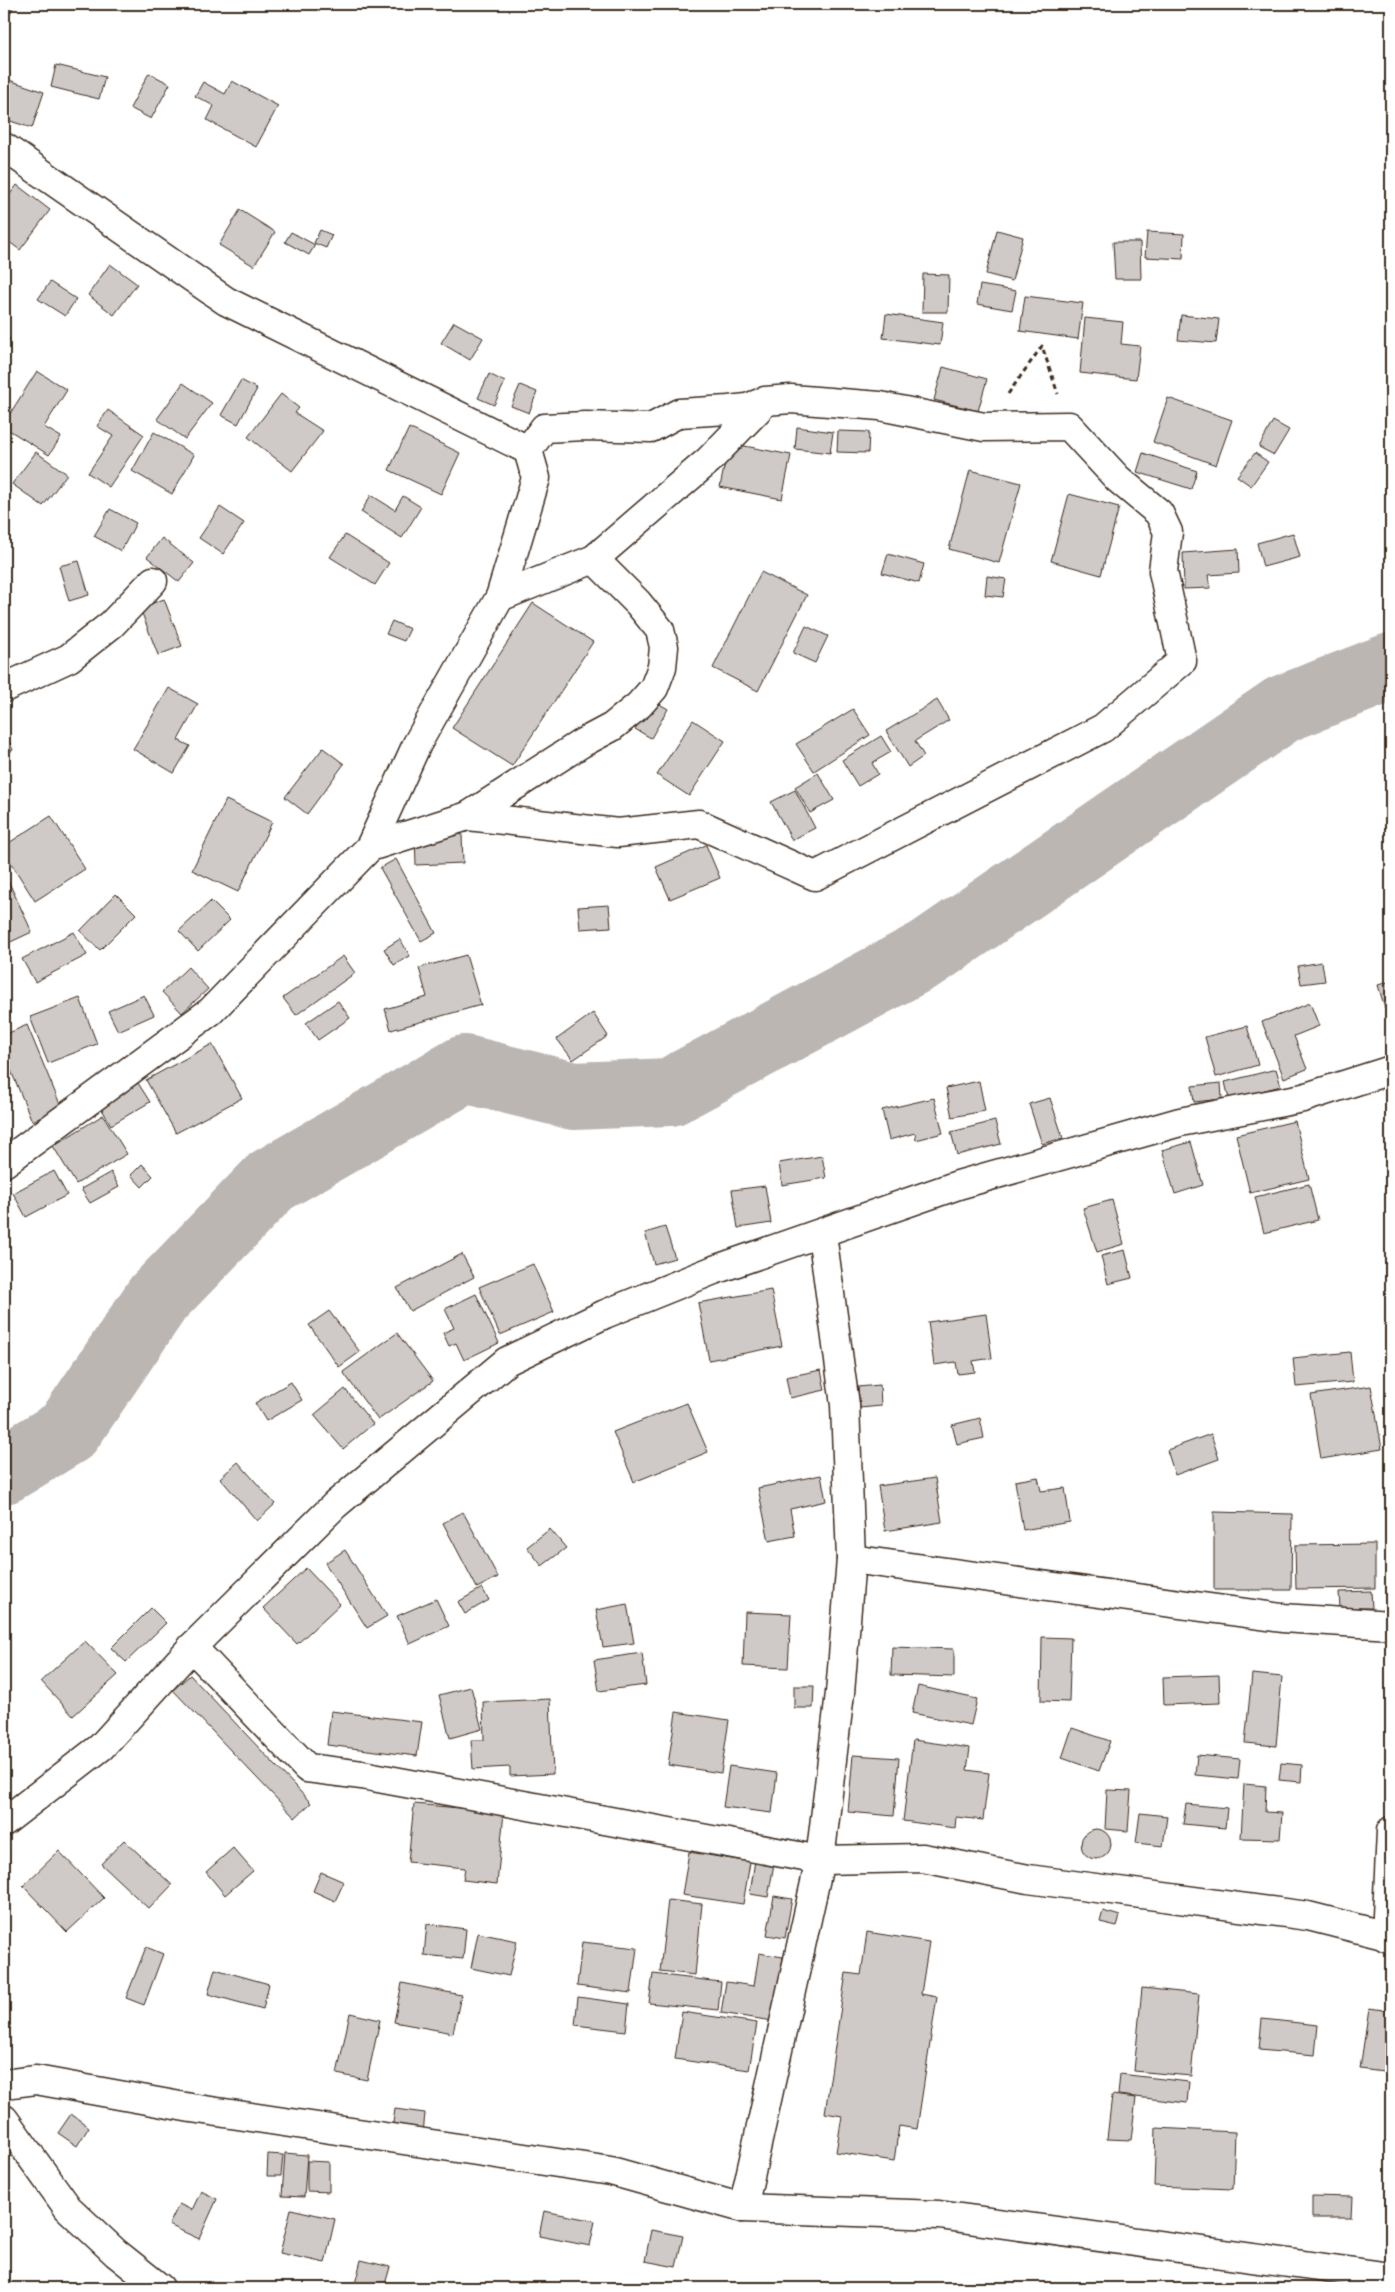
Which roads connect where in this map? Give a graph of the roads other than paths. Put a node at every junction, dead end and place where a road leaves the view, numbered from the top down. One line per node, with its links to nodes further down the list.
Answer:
1 (4, 147): 3 (street)
2 (765, 402): 3 (street); 4 (street); 8 (street)
3 (528, 450): 6 (street)
4 (594, 559): 6 (street); 8 (street)
5 (153, 581): 7 (street)
6 (500, 597): 9 (street)
7 (4, 688)
8 (468, 816): 9 (street)
9 (370, 847): 11 (street)
10 (1391, 1070): 12 (street)
11 (4, 1163)
12 (822, 1234): 13 (street); 15 (street)
13 (852, 1559): 14 (street); 18 (street)
14 (1391, 1624)
15 (192, 1648): 16 (street); 18 (street)
16 (4, 1822)
17 (1391, 1832): 19 (street)
18 (820, 1860): 19 (street); 22 (street)
19 (1389, 1937)
20 (4, 2084): 22 (street)
21 (4, 2119): 24 (street)
22 (743, 2208): 23 (street)
23 (1391, 2277)
24 (160, 2288)

